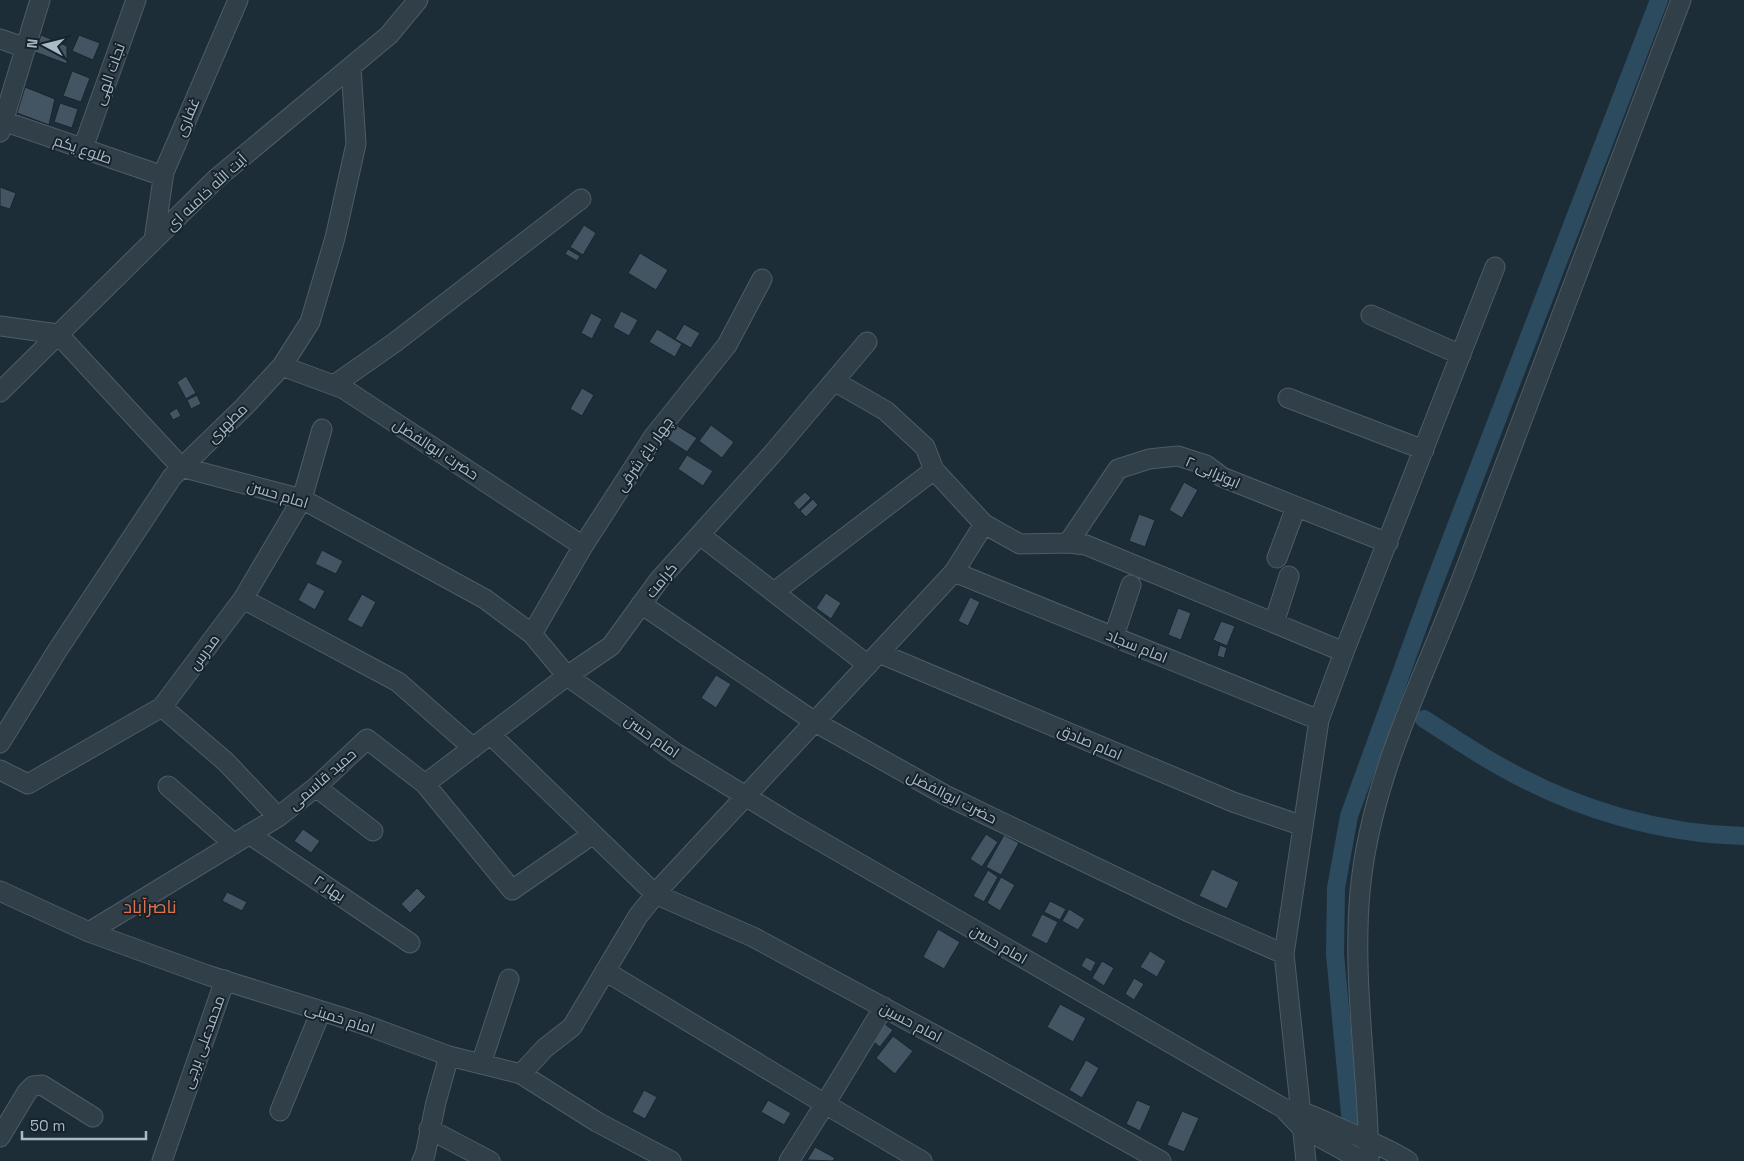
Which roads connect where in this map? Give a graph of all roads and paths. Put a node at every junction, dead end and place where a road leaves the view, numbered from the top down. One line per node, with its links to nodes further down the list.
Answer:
1 (40, 0): 7 (street)
2 (136, 0): 10 (street, نجات الهی)
3 (238, 0): 11 (street, غفاری)
4 (418, 0): 8 (street, آیت الله خامنه ای)
5 (1680, 0): 86 (street)
6 (0, 39): 7 (street)
7 (26, 48): 9 (street)
8 (351, 67): 13 (street, آیت الله خامنه ای); 21 (street, مطهری)
9 (3, 117): 10 (street, طلوع یکم)
10 (83, 148): 11 (street, طلوع یکم)
11 (163, 176): 13 (street, غفاری)
12 (581, 199): 23 (street)
13 (154, 240): 18 (street, آیت الله خامنه ای)
14 (1496, 267): 20 (street)
15 (762, 279): 36 (street, چهار باغ شرقی)
16 (1371, 315): 20 (street)
17 (0, 326): 18 (street)
18 (58, 334): 24 (street, آیت الله خامنه ای); 28 (street)
19 (867, 342): 22 (street, کرامت)
20 (1461, 355): 27 (street)
21 (282, 366): 23 (street, حضرت ابوالفضل); 28 (street, مطهری)
22 (834, 381): 29 (street); 33 (street, کرامت)
23 (334, 385): 36 (street, حضرت ابوالفضل)
24 (0, 392)
25 (1288, 398): 27 (street)
26 (322, 429): 30 (street, مدرس)
27 (1424, 450): 35 (street)
28 (181, 467): 30 (street, امام حسن); 54 (street, مطهری)
29 (934, 470): 32 (street); 41 (street)
30 (302, 499): 42 (street, مدرس); 45 (street, امام حسن)
31 (1296, 507): 34 (street, ابوترابی ۲); 35 (street, ابوترابی ۲); 37 (street)
32 (984, 524): 34 (street); 38 (street)
33 (700, 534): 41 (street, امام صادق); 43 (street, کرامت)
34 (1068, 543): 44 (street)
35 (1388, 544): 47 (street)
36 (583, 546): 45 (street, چهار باغ شرقی)
37 (1277, 558)
38 (954, 572): 46 (street, امام سجاد); 48 (street)
39 (1290, 576): 44 (street)
40 (1131, 585): 46 (street)
41 (774, 592): 48 (street, امام صادق)
42 (243, 599): 50 (street, مدرس); 55 (street)
43 (641, 604): 49 (street, کرامت); 52 (street, حضرت ابوالفضل)
44 (1274, 623): 47 (street)
45 (532, 634): 49 (street, امام حسن)
46 (1114, 636): 51 (street, امام سجاد)
47 (1344, 652): 51 (street)
48 (874, 659): 52 (street); 62 (street, امام صادق)
49 (567, 676): 53 (street, کرامت); 60 (street, امام حسن)
50 (162, 708): 56 (street, مدرس); 61 (street)
51 (1319, 720): 62 (street)
52 (815, 722): 60 (street); 71 (street, حضرت ابوالفضل)
53 (490, 734): 55 (street, کرامت); 65 (street)
54 (0, 743)
55 (473, 748): 57 (street, کرامت)
56 (0, 770)
57 (425, 784): 59 (street, حمید قاسمی); 65 (street, حمید قاسمی)
58 (168, 786): 66 (street)
59 (316, 787): 61 (street, حمید قاسمی); 63 (street)
60 (746, 796): 68 (street); 83 (street, امام حسن)
61 (278, 817): 64 (street, حمید قاسمی)
62 (1303, 826): 71 (street)
63 (373, 831)
64 (249, 834): 66 (street, حمید قاسمی); 70 (street, بهار ۲)
65 (593, 834): 68 (street)
66 (234, 844): 69 (street, حمید قاسمی)
67 (0, 891): 69 (street, امام خمینی)
68 (655, 894): 72 (street); 75 (street, امام حسین)
69 (89, 932): 74 (street, امام خمینی)
70 (410, 943)
71 (1284, 954): 83 (street)
72 (605, 971): 79 (street); 80 (street)
73 (509, 979): 78 (street)
74 (225, 980): 76 (street, امام خمینی); 87 (street, محمدعلی برجی)
75 (884, 1007): 80 (street); 93 (street, امام حسین)
76 (321, 1012): 77 (street, امام خمینی); 81 (street)
77 (449, 1056): 78 (street, امام خمینی); 84 (street)
78 (481, 1064): 79 (street, امام خمینی)
79 (521, 1074): 90 (street, امام خمینی)
80 (825, 1104): 91 (street); 92 (street)
81 (280, 1111)
82 (94, 1117): 85 (street)
83 (1304, 1120): 86 (street); 94 (street); 95 (street)
84 (429, 1129): 88 (street); 89 (street)
85 (0, 1137)
86 (1364, 1139): 95 (street); 96 (street)
87 (162, 1161)
88 (422, 1161)
89 (490, 1161)
90 (671, 1161)
91 (790, 1161)
92 (922, 1161)
93 (1161, 1161)
94 (1306, 1161)
95 (1364, 1161)
96 (1408, 1161)

